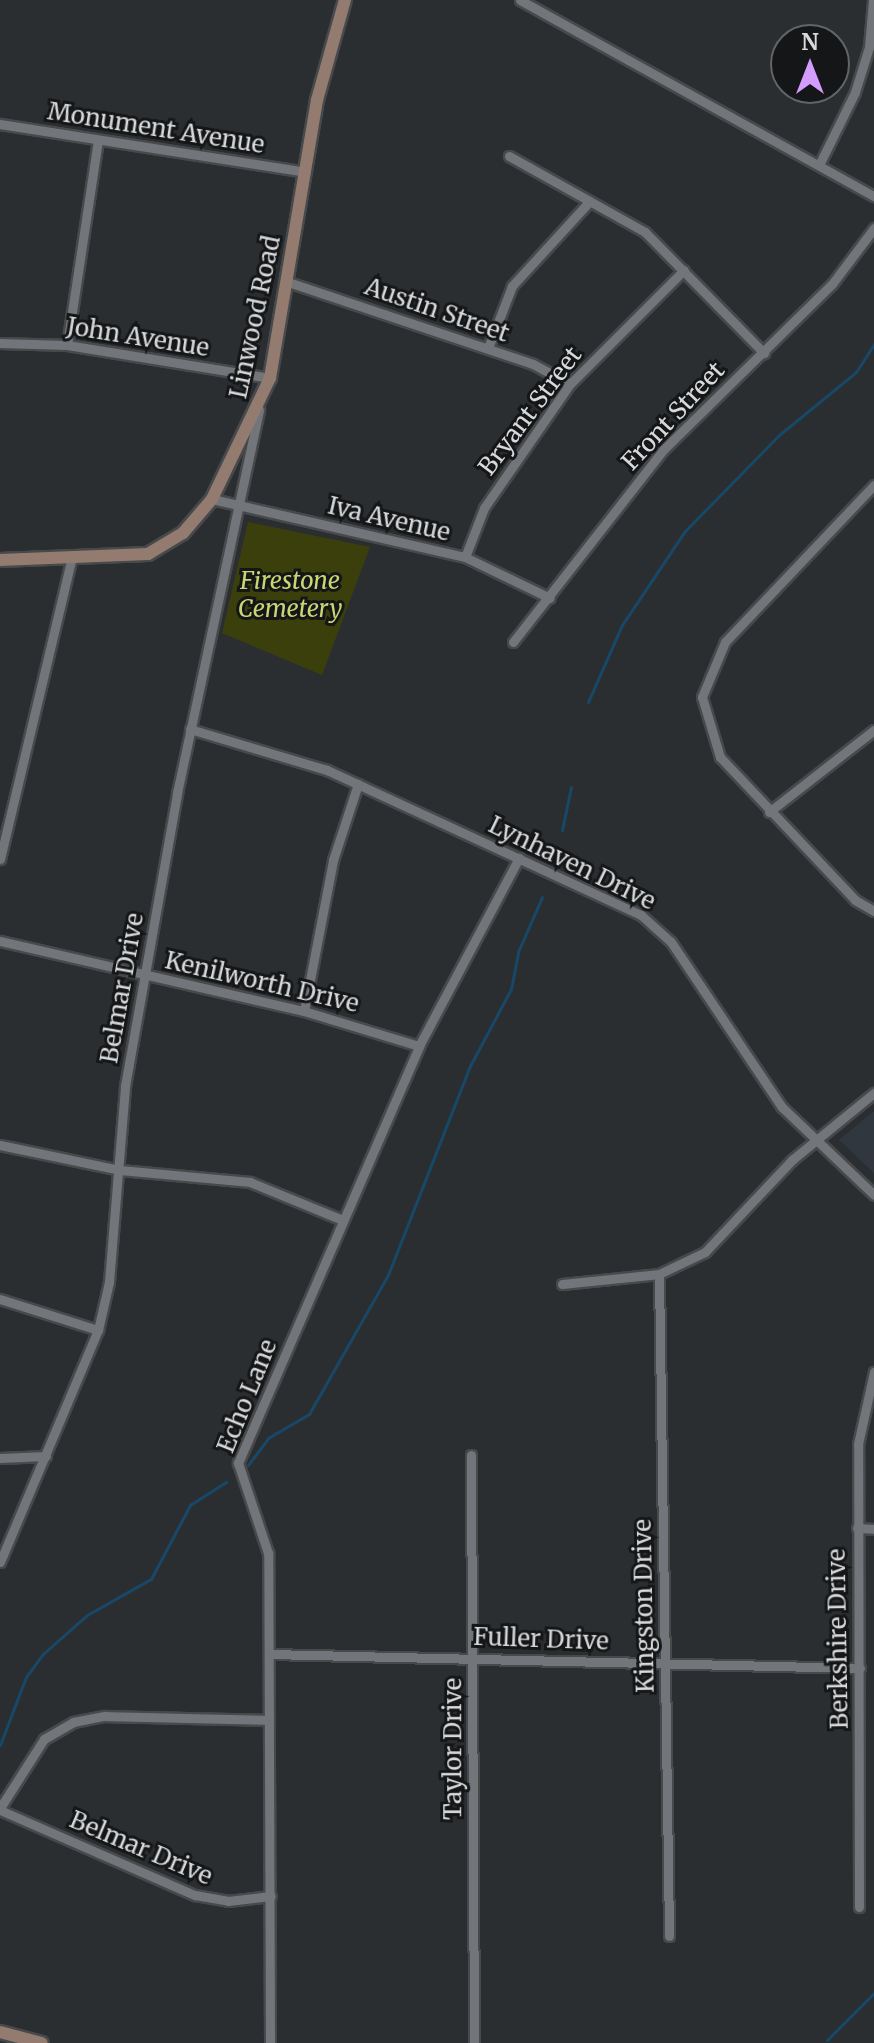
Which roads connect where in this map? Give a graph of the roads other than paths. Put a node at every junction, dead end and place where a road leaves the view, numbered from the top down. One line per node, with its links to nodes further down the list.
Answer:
1 (345, 0): 8 (main road, Linwood Road)
2 (520, 0): 7 (street)
3 (871, 1): 7 (street)
4 (0, 124): 5 (street, Monument Avenue)
5 (98, 141): 8 (street, Monument Avenue); 15 (street)
6 (509, 156): 10 (street)
7 (819, 165): 9 (street)
8 (305, 172): 13 (main road, Linwood Road)
9 (874, 196)
10 (590, 201): 12 (street); 16 (street)
11 (874, 228): 17 (street, Front Street)
12 (684, 270): 17 (street); 19 (street, Bryant Street)
13 (288, 282): 16 (street, Austin Street); 18 (main road, Linwood Road)
14 (0, 343): 15 (street, John Avenue)
15 (67, 345): 18 (street, John Avenue)
16 (488, 348): 19 (street, Austin Street)
17 (764, 353): 27 (street, Front Street)
18 (270, 378): 20 (main road, Linwood Road)
19 (570, 384): 25 (street, Bryant Street)
20 (259, 410): 22 (main road, Linwood Road); 23 (street, Belmar Drive)
21 (874, 485): 32 (street)
22 (212, 499): 23 (street, Iva Avenue); 24 (main road, Linwood Road)
23 (241, 506): 25 (street, Iva Avenue); 29 (street, Belmar Drive)
24 (72, 557): 26 (main road, Linwood Road); 34 (street)
25 (465, 557): 27 (street, Iva Avenue)
26 (0, 560)
27 (550, 598): 28 (street, Front Street)
28 (513, 642)
29 (190, 729): 31 (street, Lynhaven Drive); 37 (street, Belmar Drive)
30 (874, 730): 32 (street)
31 (358, 784): 33 (street, Lynhaven Drive); 38 (street)
32 (769, 812): 35 (street)
33 (519, 858): 39 (street, Echo Lane); 41 (street, Lynhaven Drive)
34 (0, 859)
35 (874, 911)
36 (0, 941): 37 (street, Kenilworth Drive)
37 (146, 976): 38 (street, Kenilworth Drive); 43 (street, Belmar Drive)
38 (304, 1011): 39 (street, Kenilworth Drive)
39 (419, 1046): 45 (street, Echo Lane)
40 (874, 1093): 41 (street)
41 (813, 1141): 44 (street, Lynhaven Drive); 46 (street)
42 (0, 1145): 43 (street)
43 (120, 1170): 45 (street); 49 (street, Belmar Drive)
44 (874, 1195)
45 (340, 1219): 57 (street, Echo Lane)
46 (659, 1274): 47 (street); 59 (street, Kingston Drive)
47 (562, 1284)
48 (0, 1299): 49 (street)
49 (98, 1330): 52 (street, Belmar Drive)
50 (874, 1372): 54 (street, Berkshire Drive)
51 (471, 1455): 58 (street, Taylor Drive)
52 (46, 1456): 53 (street); 56 (street, Belmar Drive)
53 (0, 1458)
54 (857, 1528): 55 (street); 60 (street, Berkshire Drive)
55 (874, 1529)
56 (0, 1562)
57 (269, 1654): 58 (street, Fuller Drive); 61 (street, Echo Lane)
58 (473, 1657): 59 (street, Fuller Drive); 69 (street, Taylor Drive)
59 (665, 1663): 60 (street, Fuller Drive); 65 (street, Kingston Drive)
60 (860, 1668): 64 (street, Berkshire Drive)
61 (269, 1720): 62 (street); 63 (street, Echo Lane)
62 (0, 1809): 63 (street, Belmar Drive)
63 (271, 1896): 68 (street, Echo Lane)
64 (859, 1907)
65 (669, 1936)
66 (0, 2032): 67 (main road)
67 (42, 2043)
68 (270, 2043)
69 (474, 2043)

